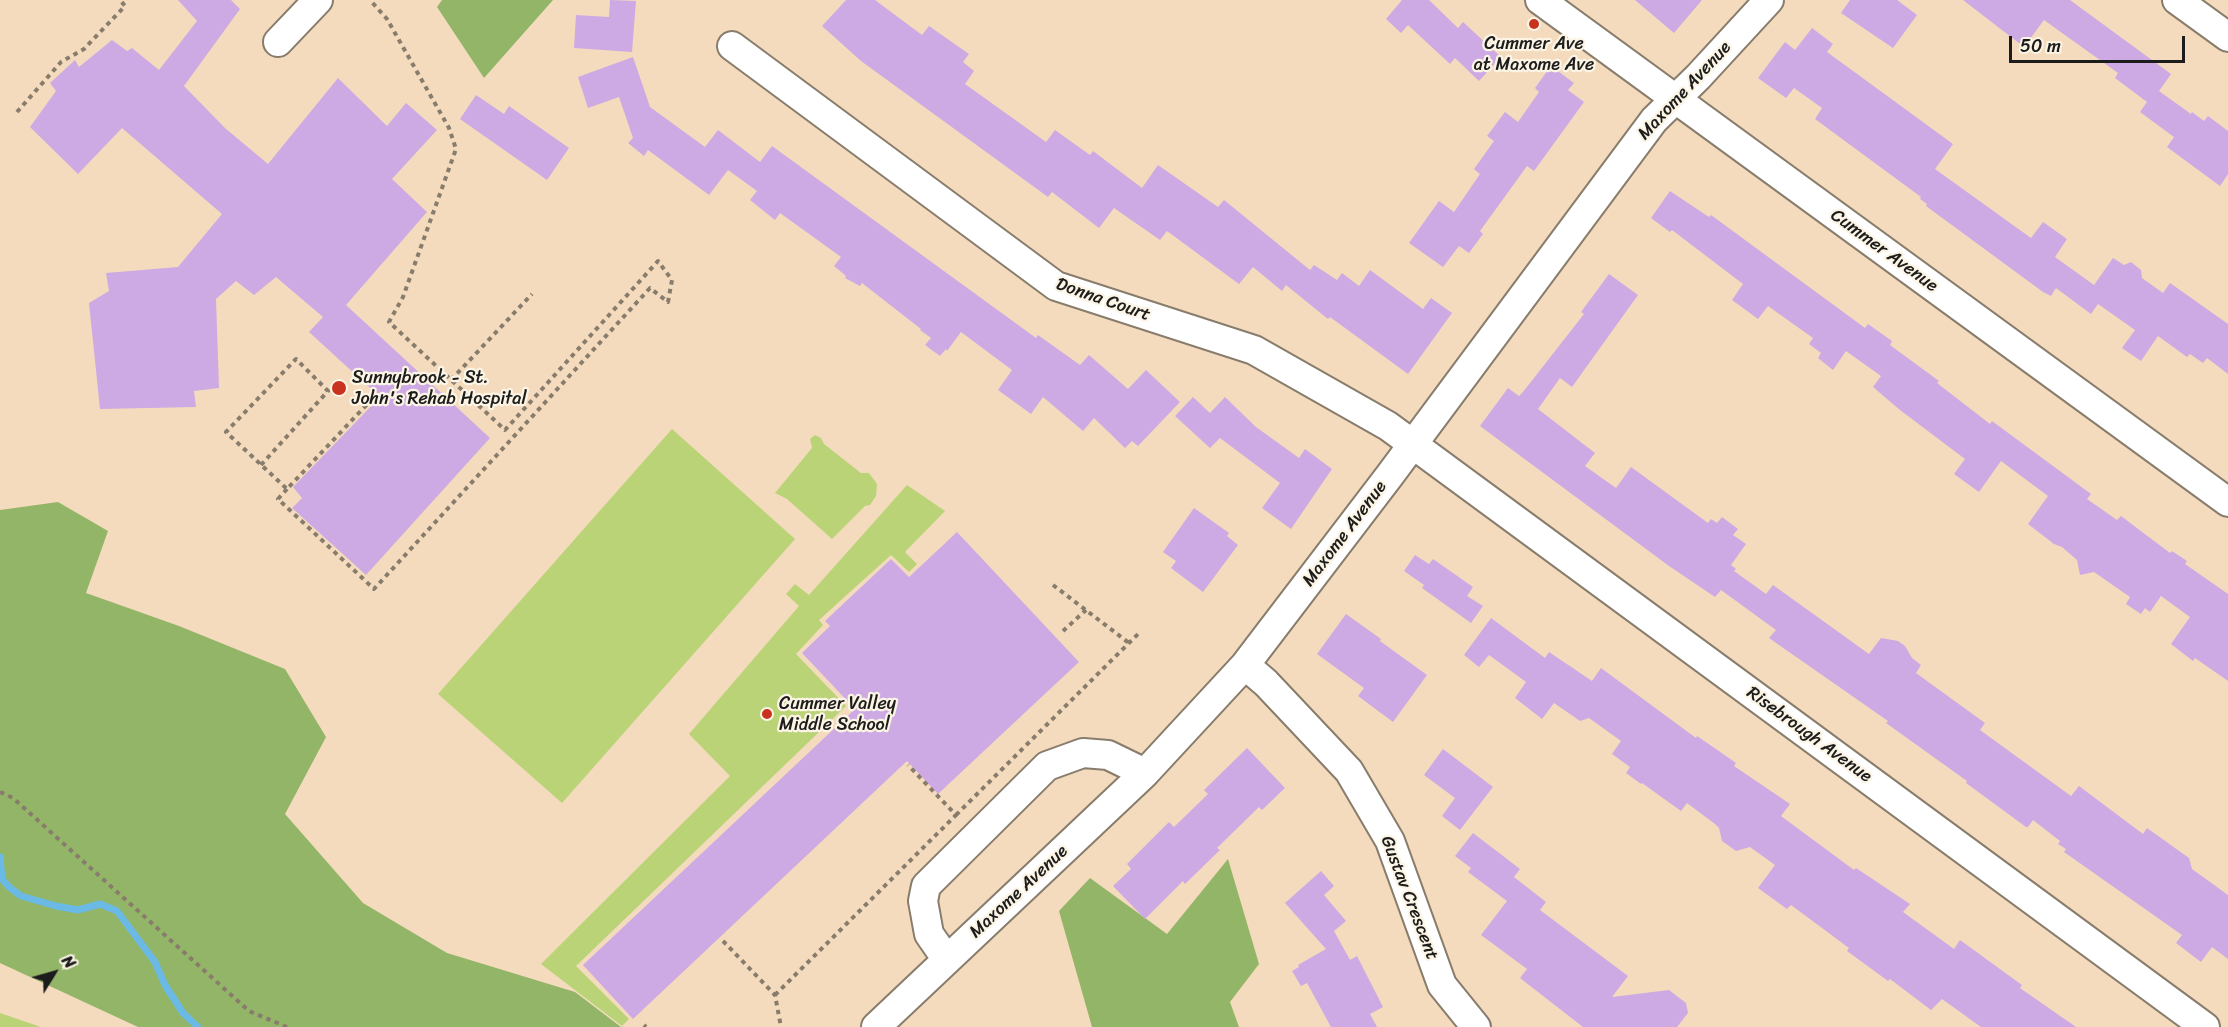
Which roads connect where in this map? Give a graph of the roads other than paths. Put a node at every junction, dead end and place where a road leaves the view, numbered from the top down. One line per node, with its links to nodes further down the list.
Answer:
1 (318, 0): 6 (street)
2 (1540, 0): 8 (street, Cummer Avenue)
3 (1769, 0): 8 (street, Maxome Avenue)
4 (2177, 0): 5 (street)
5 (2228, 37)
6 (278, 42)
7 (732, 46): 9 (street, Donna Court)
8 (1676, 98): 9 (street, Maxome Avenue); 10 (street, Cummer Avenue)
9 (1413, 442): 11 (street, Maxome Avenue); 16 (street, Risebrough Avenue)
10 (2228, 502)
11 (1245, 665): 12 (street, Maxome Avenue); 15 (street, Gustav Crescent)
12 (1145, 773): 13 (street, Maxome Avenue); 13 (street)
13 (947, 960): 14 (street, Maxome Avenue)
14 (876, 1027)
15 (1476, 1027)
16 (2205, 1027)

